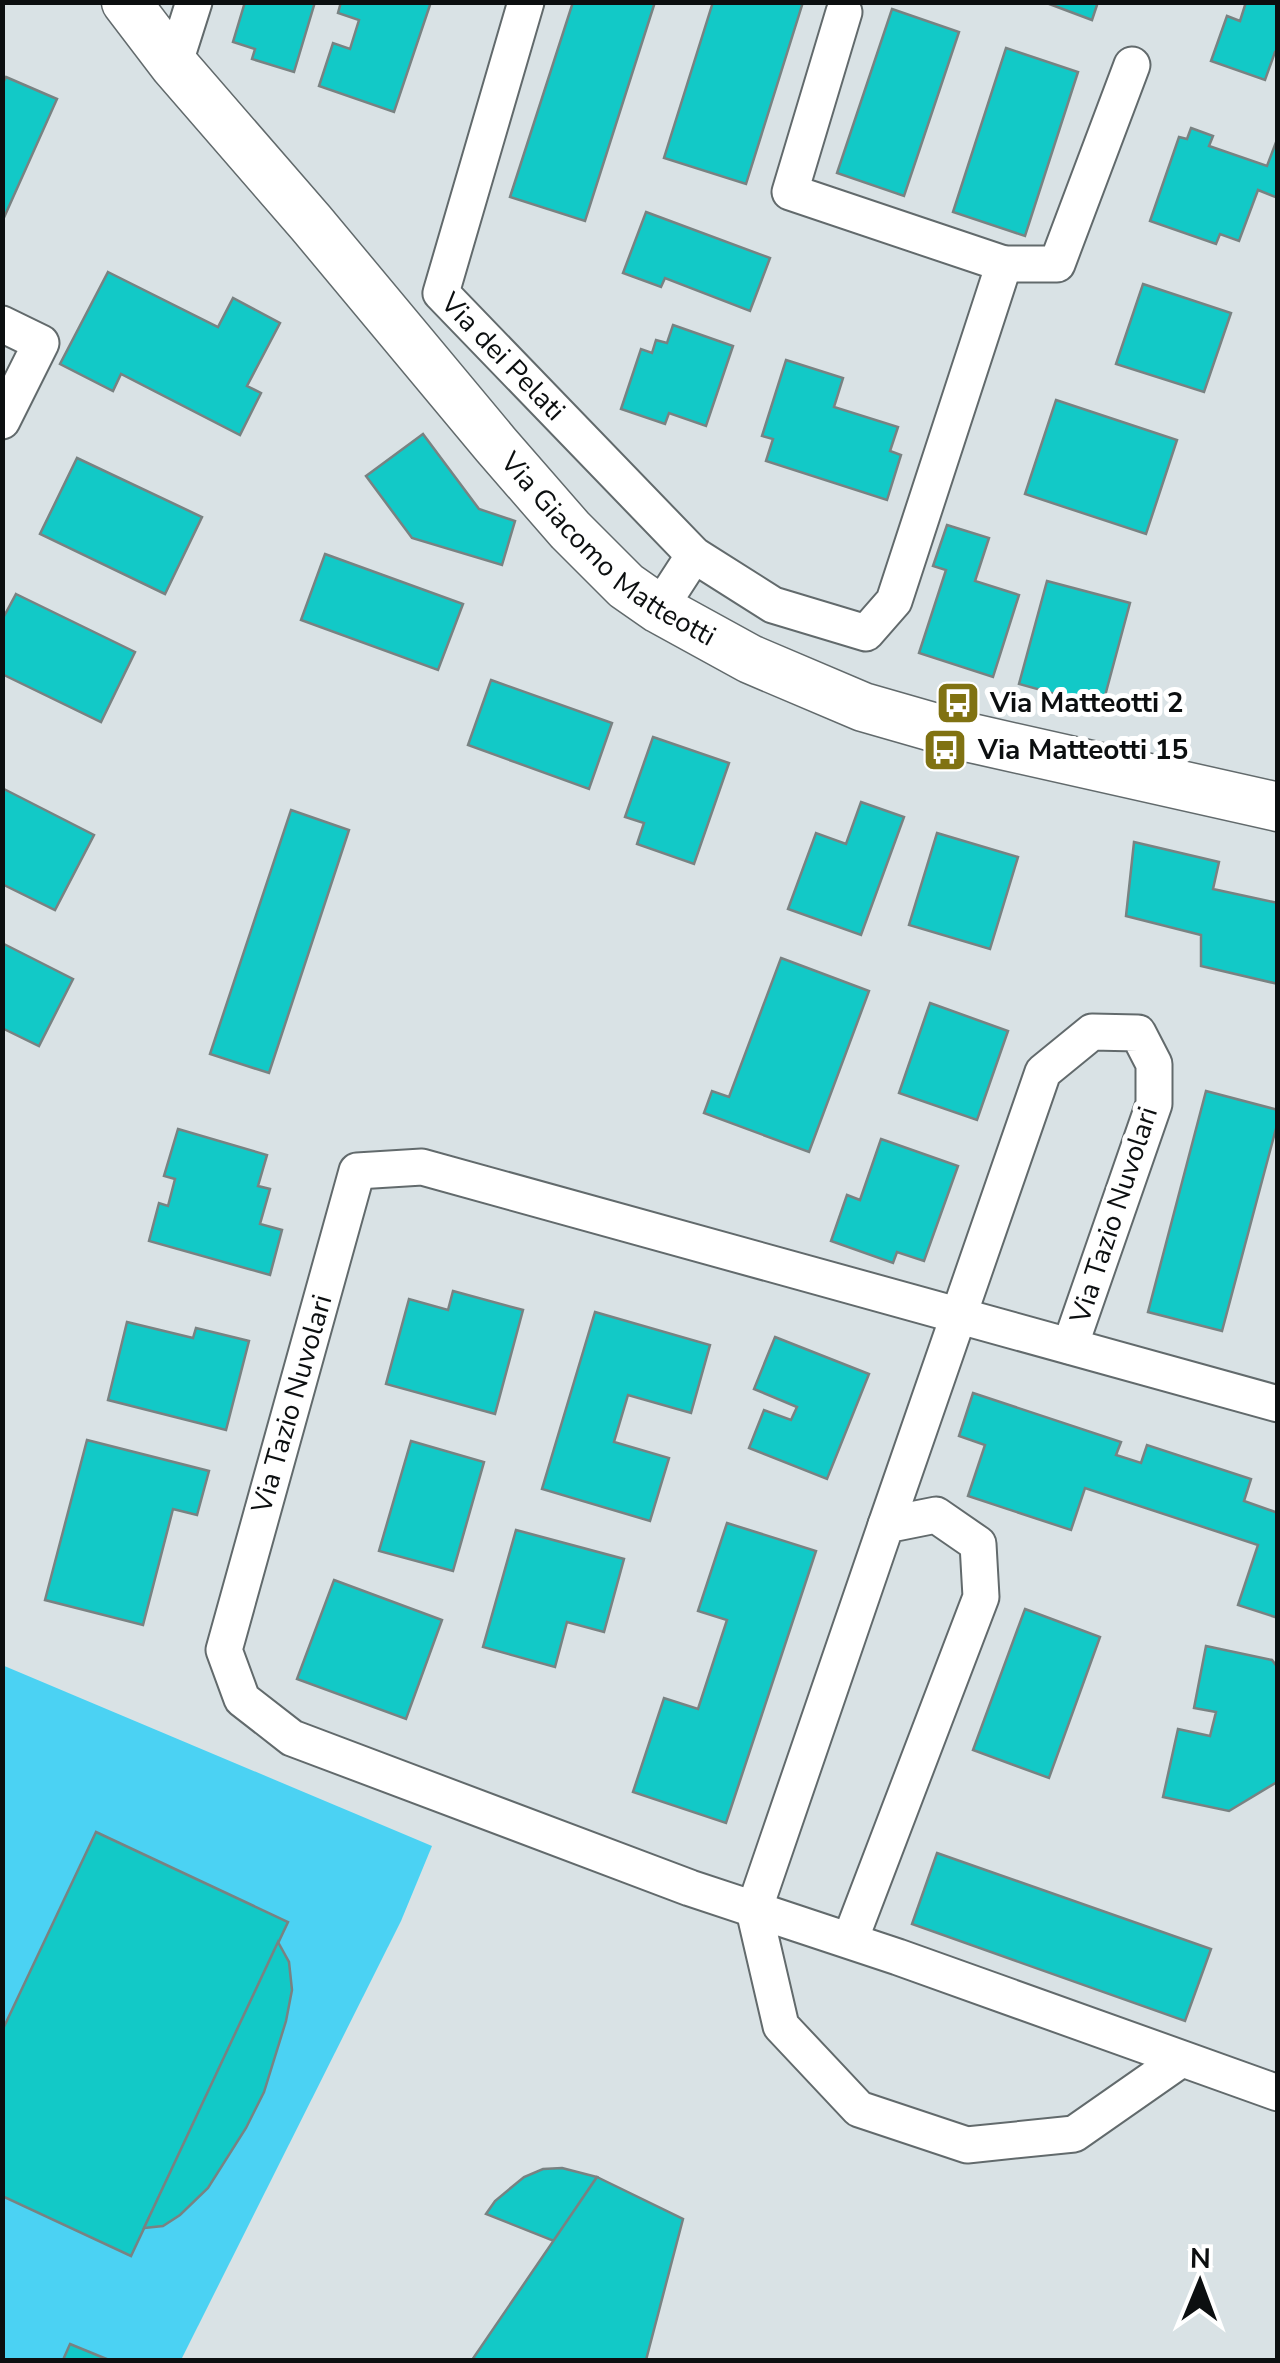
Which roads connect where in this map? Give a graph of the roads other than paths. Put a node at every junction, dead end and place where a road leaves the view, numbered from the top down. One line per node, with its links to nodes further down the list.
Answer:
1 (194, 2): 5 (street)
2 (526, 2): 10 (street, Via dei Pelati)
3 (126, 3): 5 (street, Via Giacomo Matteotti)
4 (844, 12): 7 (street)
5 (174, 65): 12 (street, Via Giacomo Matteotti)
6 (1132, 65): 7 (street)
7 (1004, 264): 11 (street, Via dei Pelati)
8 (2, 324): 9 (street)
9 (9, 408)
10 (694, 555): 11 (street, Via dei Pelati); 12 (street)
11 (773, 605): 13 (street)
12 (659, 609): 13 (street, Via Giacomo Matteotti)
13 (750, 659): 14 (street, Via Giacomo Matteotti)
14 (1278, 807)
15 (959, 1314): 16 (street, Via Tazio Nuvolari); 16 (street, Via Tazio Nuvolari); 18 (street, Via Tazio Nuvolari); 19 (street, Via Tazio Nuvolari)
16 (1070, 1346): 17 (street, Via Tazio Nuvolari)
17 (1278, 1404)
18 (886, 1525): 19 (street, Via Tazio Nuvolari); 20 (street)
19 (754, 1910): 20 (street, Via Tazio Nuvolari); 21 (street)
20 (850, 1940): 21 (street, Via Tazio Nuvolari)
21 (1180, 2060): 22 (street, Via Tazio Nuvolari)
22 (1278, 2093)

